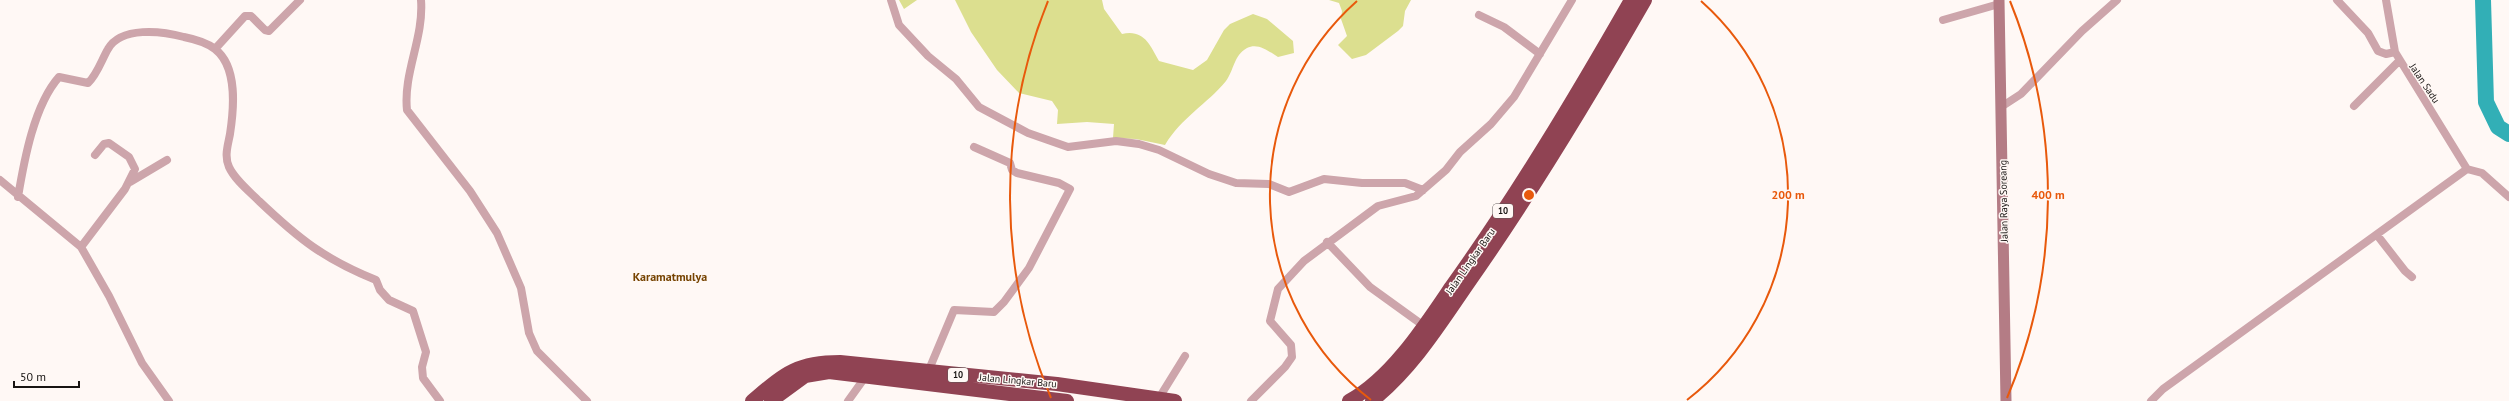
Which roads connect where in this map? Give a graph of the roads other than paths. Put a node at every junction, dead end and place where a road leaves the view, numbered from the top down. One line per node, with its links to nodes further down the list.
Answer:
1 (300, 0): 13 (street)
2 (421, 0): 39 (street)
3 (891, 0): 25 (street)
4 (1572, 0): 15 (street)
5 (1631, 0): 32 (highway, Jalan Lingkar Baru / 10)
6 (1645, 0): 47 (highway, Jalan Lingkar Baru / 10)
7 (2117, 0): 18 (street)
8 (2337, 0): 14 (street)
9 (2386, 0): 14 (street, Jalan Sadu)
10 (1999, 2): 12 (street); 18 (main road, Jalan Raya Soreang)
11 (1479, 15): 15 (street)
12 (1943, 20)
13 (215, 49): 26 (street); 38 (street)
14 (2394, 52): 16 (street, Jalan Sadu)
15 (1540, 54): 25 (street)
16 (2399, 61): 17 (street); 22 (street, Jalan Sadu)
17 (2354, 106)
18 (2001, 107): 48 (main road, Jalan Raya Soreang)
19 (974, 147): 34 (street)
20 (95, 155): 24 (street)
21 (167, 160): 24 (street)
22 (2468, 169): 27 (street); 28 (street)
23 (0, 180): 26 (street)
24 (130, 182): 30 (street)
25 (1423, 190): 29 (street)
26 (18, 197): 30 (street)
27 (2509, 197)
28 (2377, 235): 31 (street); 49 (street)
29 (1327, 242): 32 (street); 45 (street)
30 (81, 247): 37 (street)
31 (2412, 277)
32 (1424, 326): 46 (highway, Jalan Lingkar Baru / 10)
33 (1185, 356): 36 (street)
34 (928, 372): 36 (highway, Jalan Lingkar Baru / 10); 40 (highway, Jalan Lingkar Baru / 10)
35 (866, 376): 41 (highway, Jalan Lingkar Baru / 10); 42 (street); 43 (highway, Jalan Lingkar Baru / 10)
36 (1159, 398): 44 (highway, Jalan Lingkar Baru / 10)
37 (169, 401)
38 (440, 401)
39 (587, 401)
40 (752, 401)
41 (771, 401)
42 (848, 401)
43 (1062, 401)
44 (1175, 401)
45 (1251, 401)
46 (1349, 401)
47 (1372, 401)
48 (2006, 401)
49 (2150, 401)

